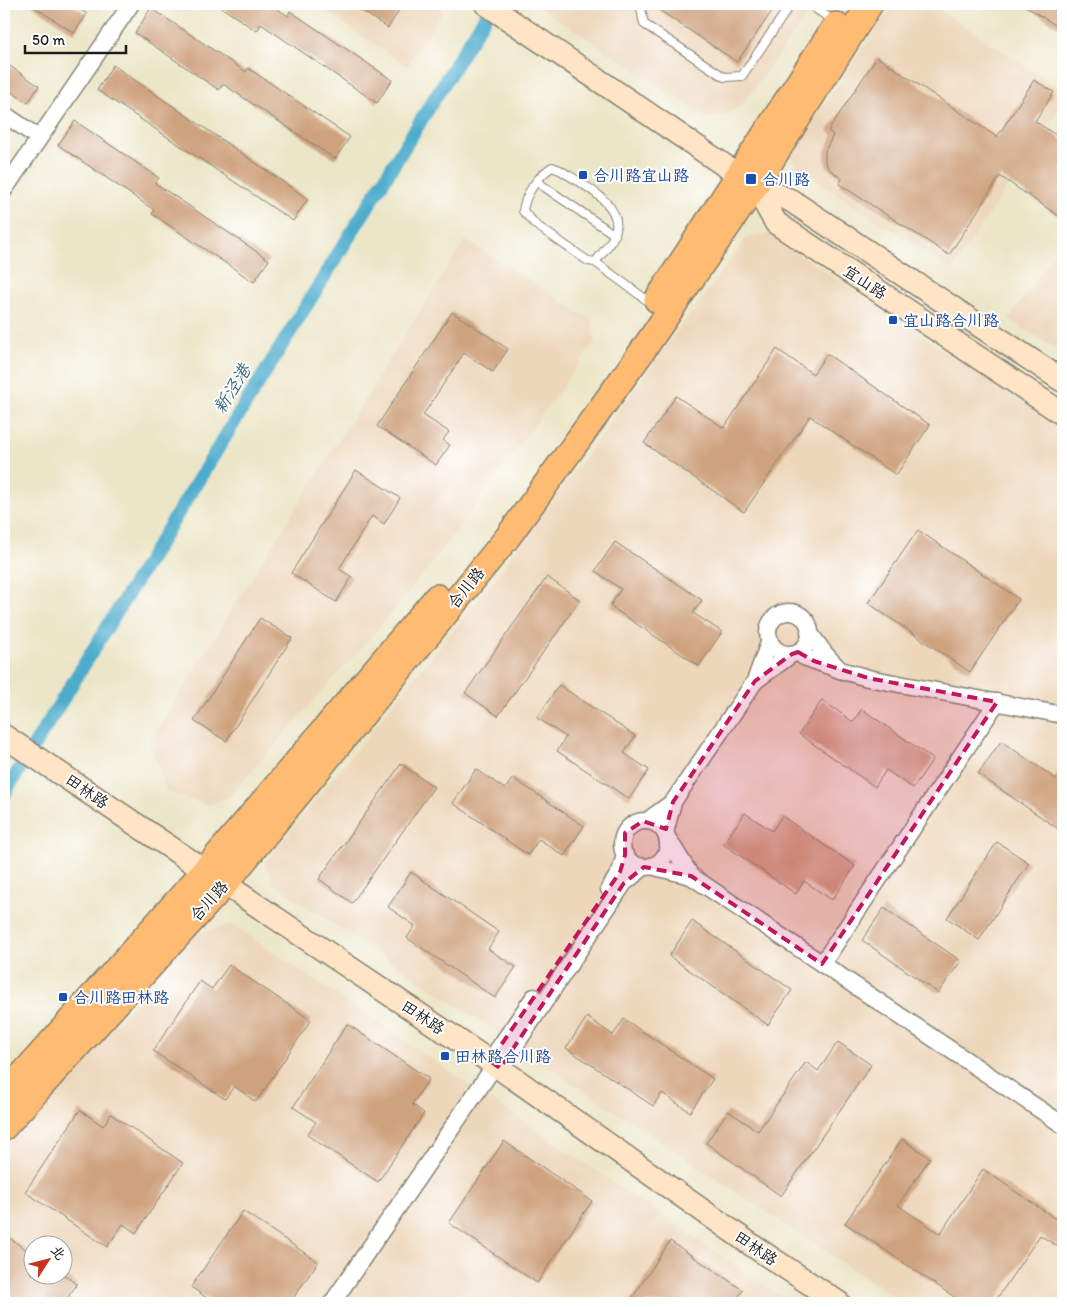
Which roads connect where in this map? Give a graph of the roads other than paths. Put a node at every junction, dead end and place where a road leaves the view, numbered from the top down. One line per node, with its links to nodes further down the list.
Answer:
1 (131, 4): 9 (street)
2 (486, 4): 10 (street, 宜山路)
3 (640, 4): 4 (lane)
4 (791, 4)
5 (808, 4): 7 (lane)
6 (870, 4): 10 (main road, 合川路)
7 (844, 13): 10 (main road, 合川路)
8 (4, 114): 9 (street)
9 (39, 138): 12 (street)
10 (747, 180): 15 (main road, 合川路); 16 (street, 宜山路); 17 (street, 宜山路); 33 (main road, 合川路)
11 (537, 182): 13 (lane); 13 (lane); 14 (lane)
12 (4, 190)
13 (615, 235): 14 (lane)
14 (595, 262): 15 (lane)
15 (654, 305): 31 (main road, 合川路)
16 (1063, 381)
17 (1063, 414)
18 (809, 632): 19 (street); 20 (street); 21 (street)
19 (770, 640): 20 (street); 22 (street)
20 (795, 653): 21 (street); 22 (street)
21 (840, 670): 23 (street)
22 (755, 681): 26 (street)
23 (997, 702): 24 (street); 34 (street)
24 (1063, 715)
25 (4, 736): 31 (street, 田林路)
26 (673, 802): 27 (street); 28 (street)
27 (648, 821): 28 (street); 29 (street)
28 (666, 835): 30 (street); 32 (street)
29 (625, 855): 30 (street); 35 (street)
30 (647, 866): 32 (street); 35 (street)
31 (204, 871): 33 (street, 田林路); 36 (main road, 合川路)
32 (691, 876): 34 (street)
33 (225, 884): 35 (street, 田林路); 38 (main road, 合川路)
34 (822, 964): 37 (street)
35 (495, 1065): 39 (street); 40 (street, 田林路)
36 (4, 1095)
37 (1063, 1125)
38 (4, 1127)
39 (332, 1303)
40 (839, 1303)

